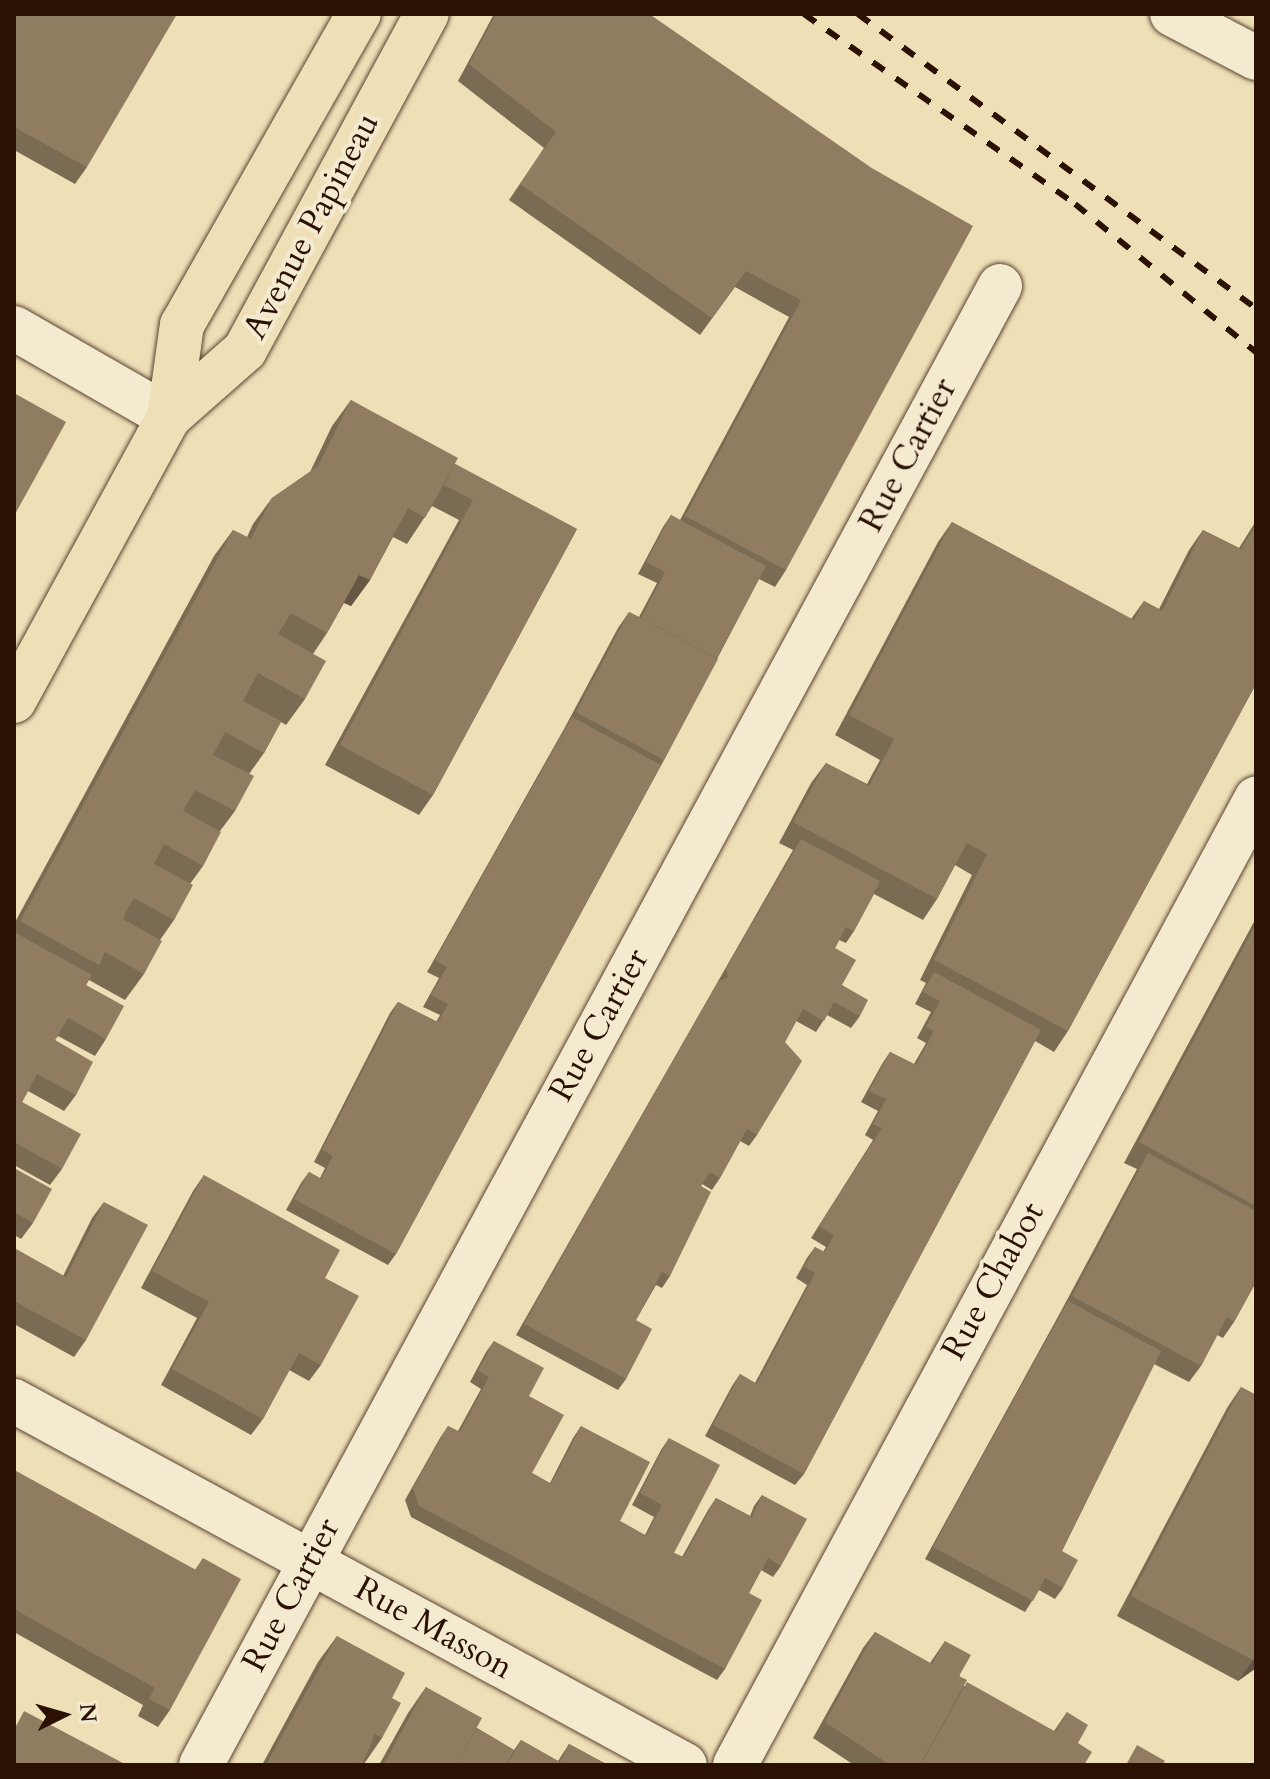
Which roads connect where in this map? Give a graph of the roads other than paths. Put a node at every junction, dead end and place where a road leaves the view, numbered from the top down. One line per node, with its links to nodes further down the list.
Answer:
1 (359, 14): 7 (main road, Avenue Papineau)
2 (427, 14): 7 (main road, Avenue Papineau)
3 (1172, 14): 4 (street)
4 (1256, 58)
5 (1000, 286): 11 (street, Rue Cartier)
6 (14, 328): 7 (street)
7 (169, 417): 8 (main road, Avenue Papineau)
8 (14, 701)
9 (1256, 799): 14 (street, Rue Chabot)
10 (14, 1401): 11 (street, Rue Masson)
11 (309, 1559): 12 (street, Rue Cartier); 13 (street, Rue Masson)
12 (201, 1765)
13 (685, 1765)
14 (735, 1765)

